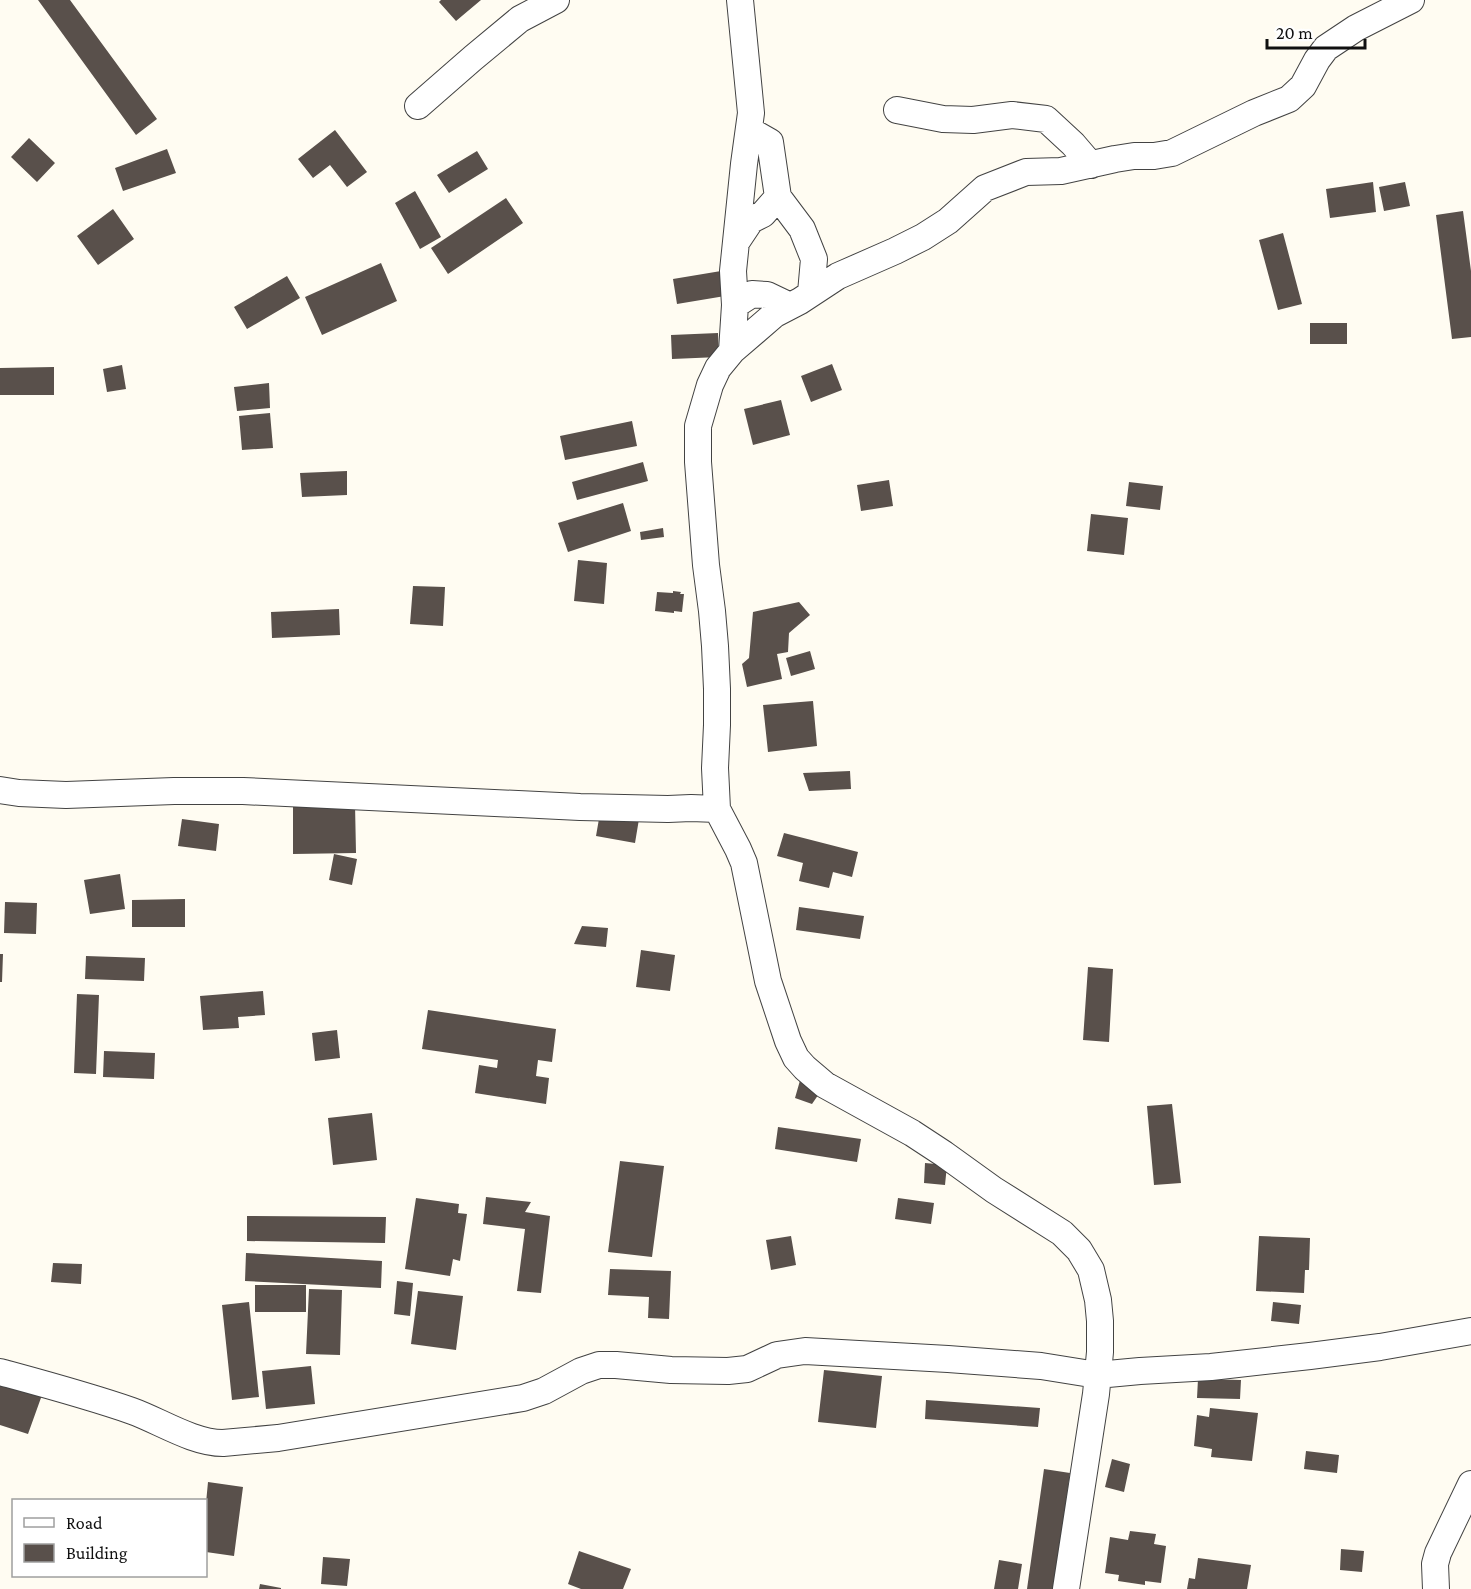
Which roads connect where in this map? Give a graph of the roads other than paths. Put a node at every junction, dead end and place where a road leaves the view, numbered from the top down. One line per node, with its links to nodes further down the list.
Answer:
1 (556, 0): 4 (street)
2 (740, 0): 6 (street)
3 (1411, 0): 7 (street)
4 (418, 106)
5 (897, 110): 7 (street)
6 (749, 130): 8 (street); 9 (street)
7 (1091, 165): 10 (street)
8 (778, 197): 9 (street); 10 (street)
9 (737, 241): 11 (street)
10 (801, 300): 11 (street); 12 (street)
11 (735, 305): 12 (street)
12 (732, 351): 14 (street)
13 (0, 790): 14 (street)
14 (717, 809): 17 (street)
15 (1471, 1331): 17 (street)
16 (0, 1372): 17 (street)
17 (1097, 1375): 19 (street)
18 (1471, 1484): 20 (street)
19 (1066, 1589)
20 (1436, 1589)

